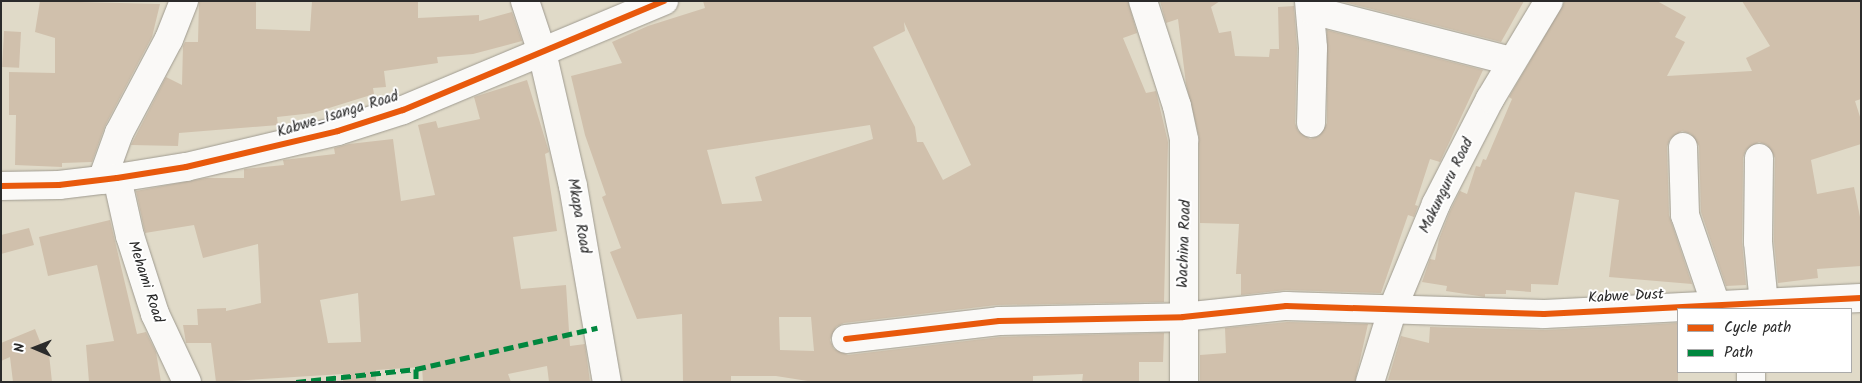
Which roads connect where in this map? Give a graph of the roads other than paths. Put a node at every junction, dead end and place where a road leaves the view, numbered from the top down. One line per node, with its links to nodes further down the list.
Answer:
1 (184, 1): 12 (street)
2 (525, 1): 7 (street)
3 (664, 1): 7 (street, Kabwe_Isanga Road)
4 (1143, 1): 18 (street, Wachina Road)
5 (1549, 1): 8 (street, Makunguru Road)
6 (1310, 6): 8 (street); 9 (street)
7 (542, 52): 12 (street, Kabwe_Isanga Road); 21 (street, Mkapa Road)
8 (1512, 62): 17 (street, Makunguru Road)
9 (1311, 123)
10 (1683, 147): 15 (street)
11 (1759, 158): 16 (street)
12 (109, 179): 13 (street, Kabwe_Isanga Road); 20 (street, Mehami Road)
13 (1, 186)
14 (1861, 298): 16 (street, Kabwe Dust)
15 (1716, 306): 16 (street, Kabwe Dust); 17 (street, Kabwe Dust)
16 (1754, 306)
17 (1393, 308): 18 (street, Kabwe Dust); 23 (street, Makunguru Road)
18 (1182, 317): 19 (street, Kabwe Dust); 22 (street, Wachina Road)
19 (846, 339)
20 (188, 382)
21 (607, 382)
22 (1184, 382)
23 (1370, 382)

